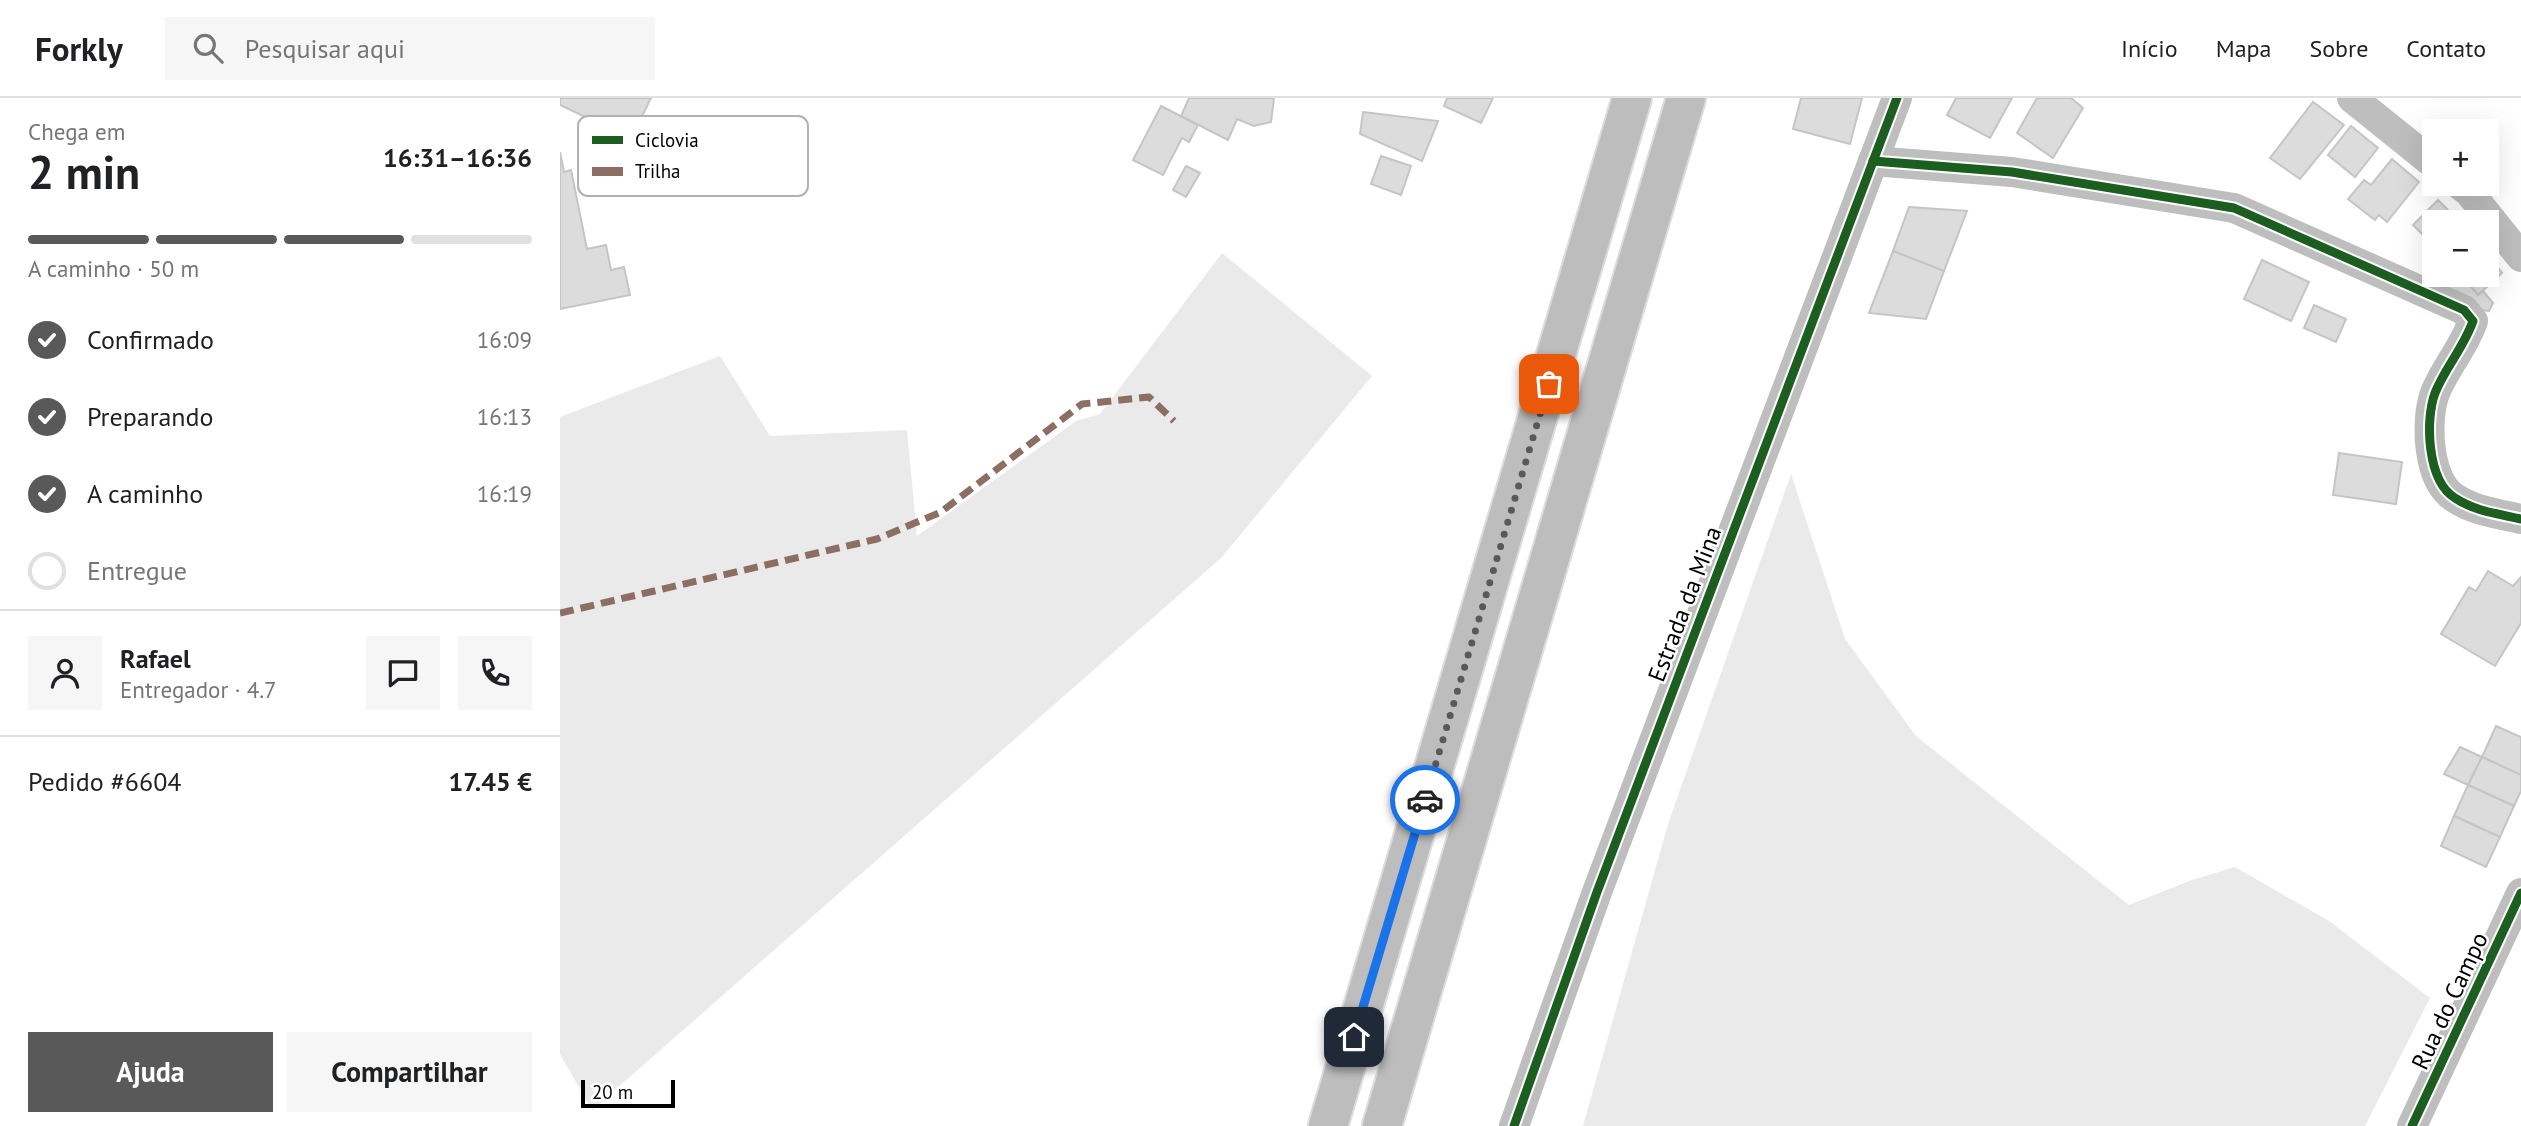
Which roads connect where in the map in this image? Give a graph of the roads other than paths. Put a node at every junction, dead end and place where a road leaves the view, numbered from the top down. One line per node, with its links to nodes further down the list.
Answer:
1 (1632, 98): 12 (highway)
2 (1686, 98): 13 (highway)
3 (1897, 98): 6 (street, Estrada da Mina)
4 (2352, 98): 5 (street)
5 (2422, 154)
6 (1873, 161): 9 (street); 11 (street, Estrada da Mina)
7 (2469, 196): 8 (street)
8 (2521, 257)
9 (2521, 519)
10 (2521, 893): 15 (street, Rua do Campo)
11 (1524, 1112): 14 (street, Estrada da Mina)
12 (1328, 1126)
13 (1382, 1126)
14 (1514, 1126)
15 (2412, 1126)

